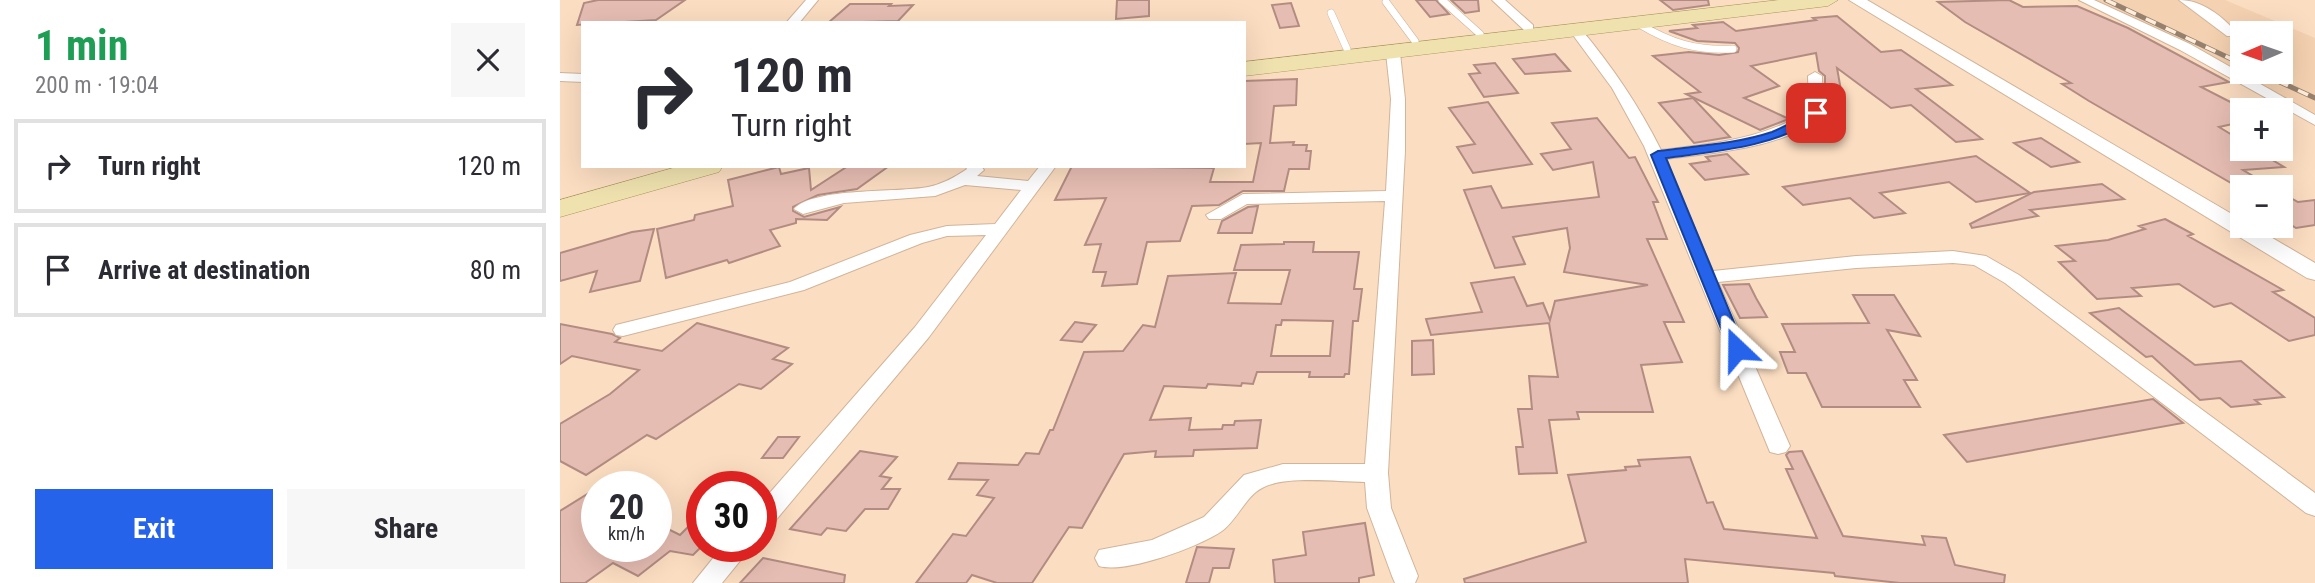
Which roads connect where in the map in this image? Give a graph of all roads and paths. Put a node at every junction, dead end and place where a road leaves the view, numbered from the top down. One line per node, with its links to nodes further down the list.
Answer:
1 (812, 0): 13 (street)
2 (1442, 0): 17 (lane)
3 (1498, 0): 14 (street)
4 (1766, 0): 12 (main road)
5 (1828, 0): 12 (main road)
6 (1856, 0): 41 (street)
7 (1875, 0): 34 (street)
8 (2085, 0): 27 (street)
9 (2185, 0): 16 (street)
10 (1386, 2): 18 (lane)
11 (1331, 13): 19 (lane)
12 (1648, 20): 14 (main road); 15 (main road); 20 (lane)
13 (794, 21)
14 (1524, 32): 15 (main road); 17 (main road); 21 (main road)
15 (1576, 32): 28 (street)
16 (2230, 32)
17 (1479, 34): 18 (main road)
18 (1415, 41): 19 (main road)
19 (1347, 49): 22 (main road)
20 (1733, 49)
21 (1393, 53): 23 (main road); 33 (street)
22 (1246, 60)
23 (1246, 69)
24 (1815, 76): 28 (street)
25 (560, 77): 26 (street)
26 (581, 78)
27 (2315, 121)
28 (1658, 155): 42 (street)
29 (703, 168): 35 (main road)
30 (1046, 168): 32 (street)
31 (969, 173): 32 (street); 36 (street)
32 (1033, 186): 38 (street)
33 (1395, 196): 37 (street); 45 (street)
34 (2230, 207)
35 (560, 209)
36 (803, 209)
37 (1215, 215)
38 (1000, 229): 43 (street); 46 (street)
39 (2284, 238): 40 (street)
40 (2315, 256)
41 (2315, 273)
42 (1706, 277): 44 (street); 47 (street)
43 (623, 330)
44 (1778, 446)
45 (1376, 473): 48 (street); 50 (street)
46 (777, 501)
47 (2315, 506)
48 (1108, 558)
49 (725, 562): 51 (street)
50 (1405, 576)
51 (706, 583)

